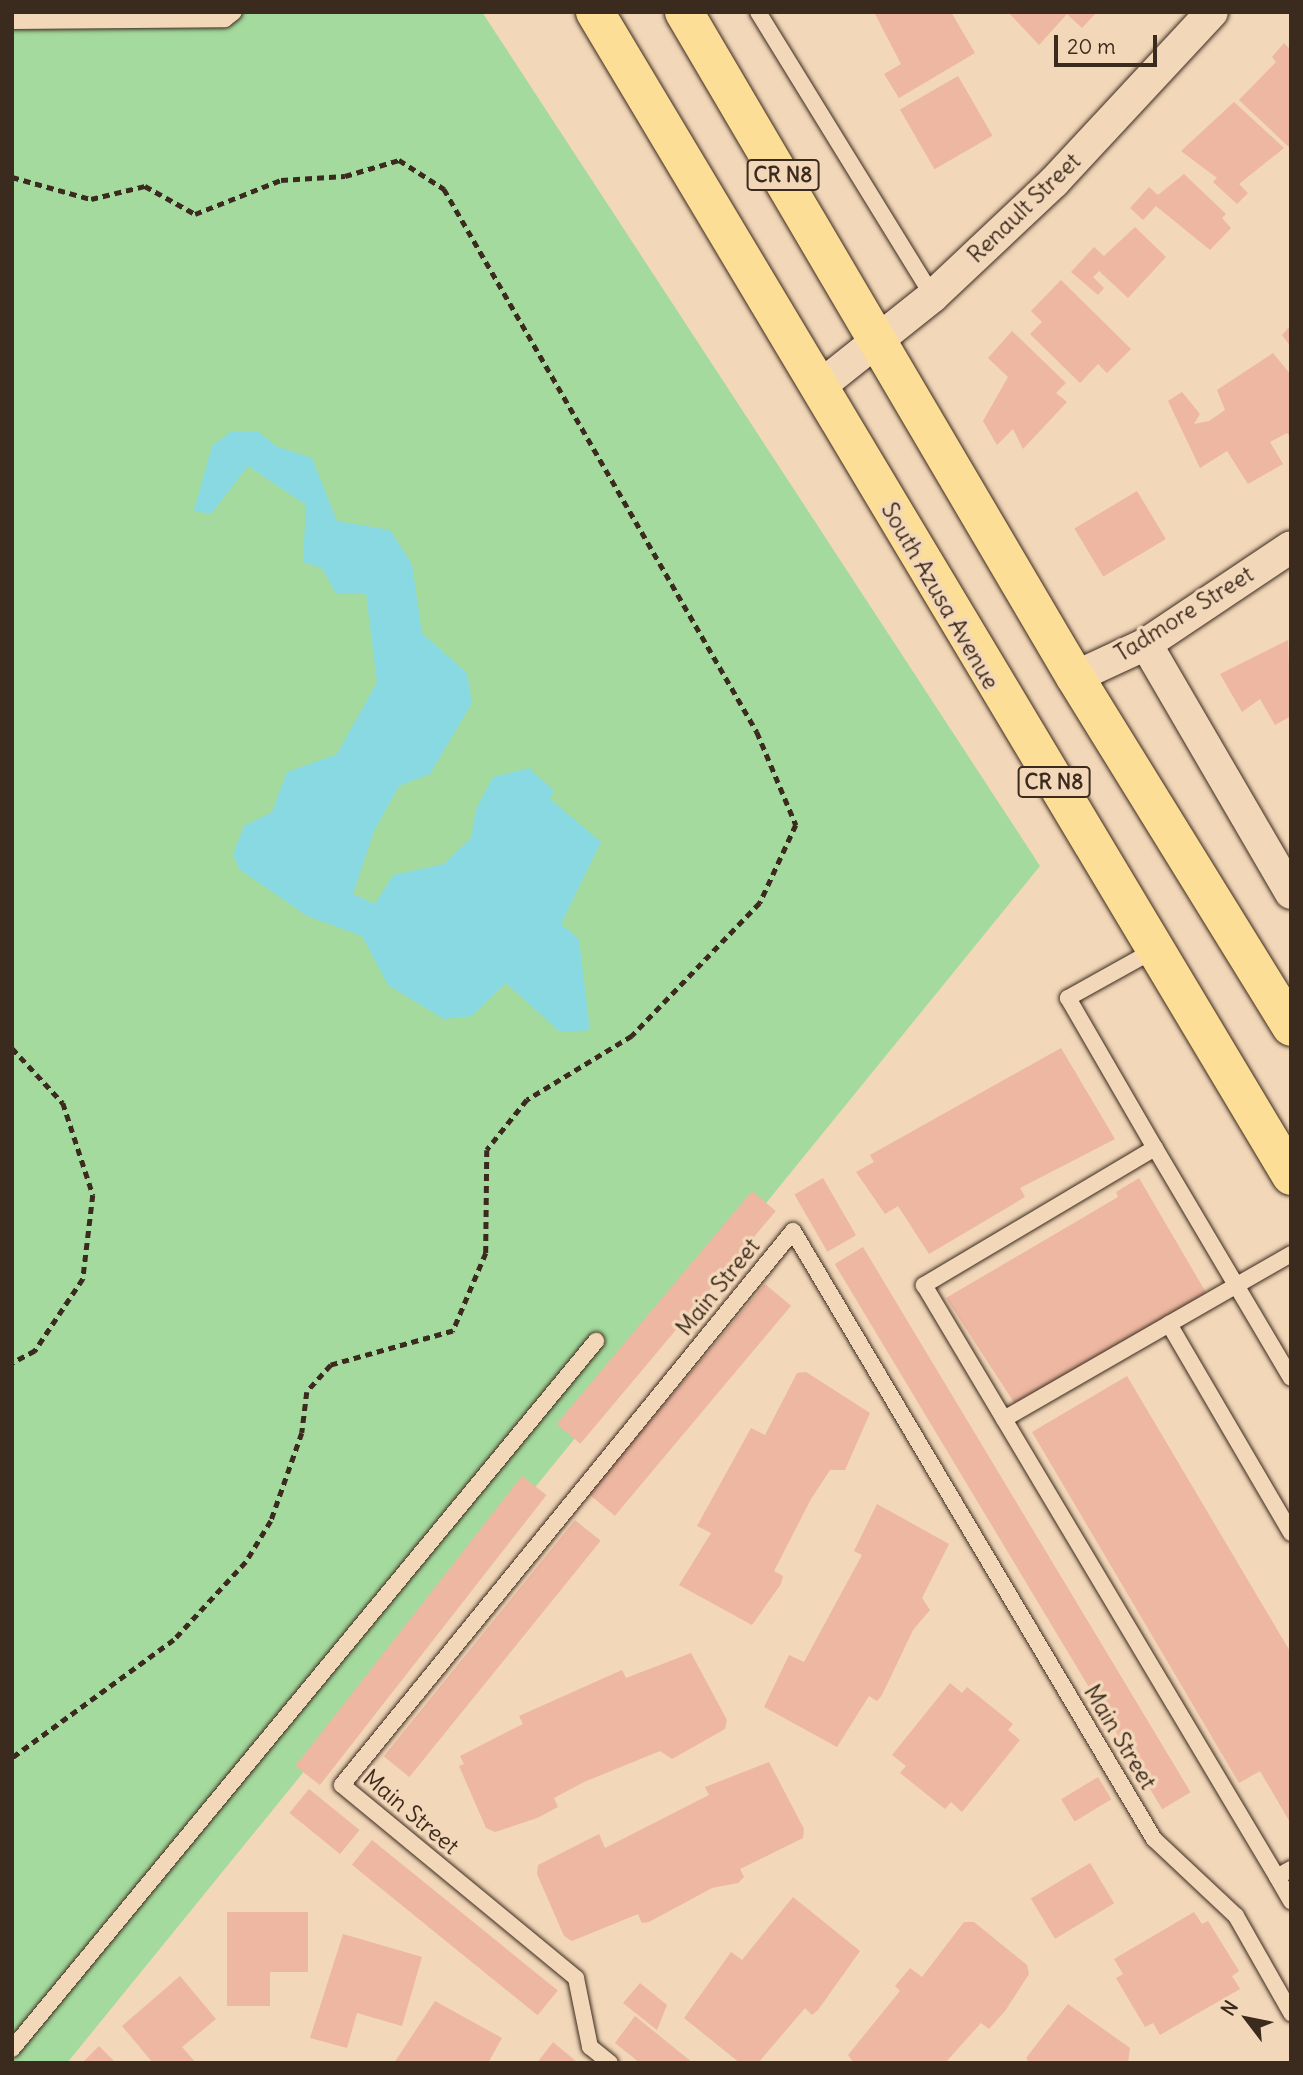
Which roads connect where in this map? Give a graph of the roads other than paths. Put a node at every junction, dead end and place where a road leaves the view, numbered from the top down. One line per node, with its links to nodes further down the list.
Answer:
1 (23, 12): 7 (lane)
2 (234, 12): 7 (lane)
3 (595, 12): 10 (main road, South Azusa Avenue / CR N8)
4 (684, 12): 9 (main road, CR N8)
5 (758, 12): 8 (lane)
6 (1212, 12): 8 (street, Renault Street)
7 (12, 20)
8 (933, 296): 9 (street, Renault Street)
9 (882, 338): 10 (street, Renault Street); 13 (main road, CR N8)
10 (819, 387): 15 (main road, South Azusa Avenue / CR N8)
11 (1291, 547): 12 (street, Tadmore Street)
12 (1146, 643): 13 (street, Tadmore Street); 14 (street)
13 (1075, 677): 16 (main road, CR N8)
14 (1291, 893)
15 (1156, 949): 17 (lane); 18 (main road, South Azusa Avenue / CR N8)
16 (1291, 1027)
17 (1155, 1148): 20 (lane); 24 (lane)
18 (1291, 1176)
19 (1291, 1254): 20 (lane)
20 (1236, 1286): 21 (lane); 23 (lane)
21 (1169, 1324): 24 (lane); 25 (lane)
22 (596, 1341): 29 (lane)
23 (1291, 1378)
24 (1004, 1419): 26 (lane)
25 (1291, 1533)
26 (1284, 1873): 27 (lane)
27 (1291, 1901)
28 (1291, 2013): 30 (lane, Main Street)
29 (12, 2049)
30 (610, 2063)

